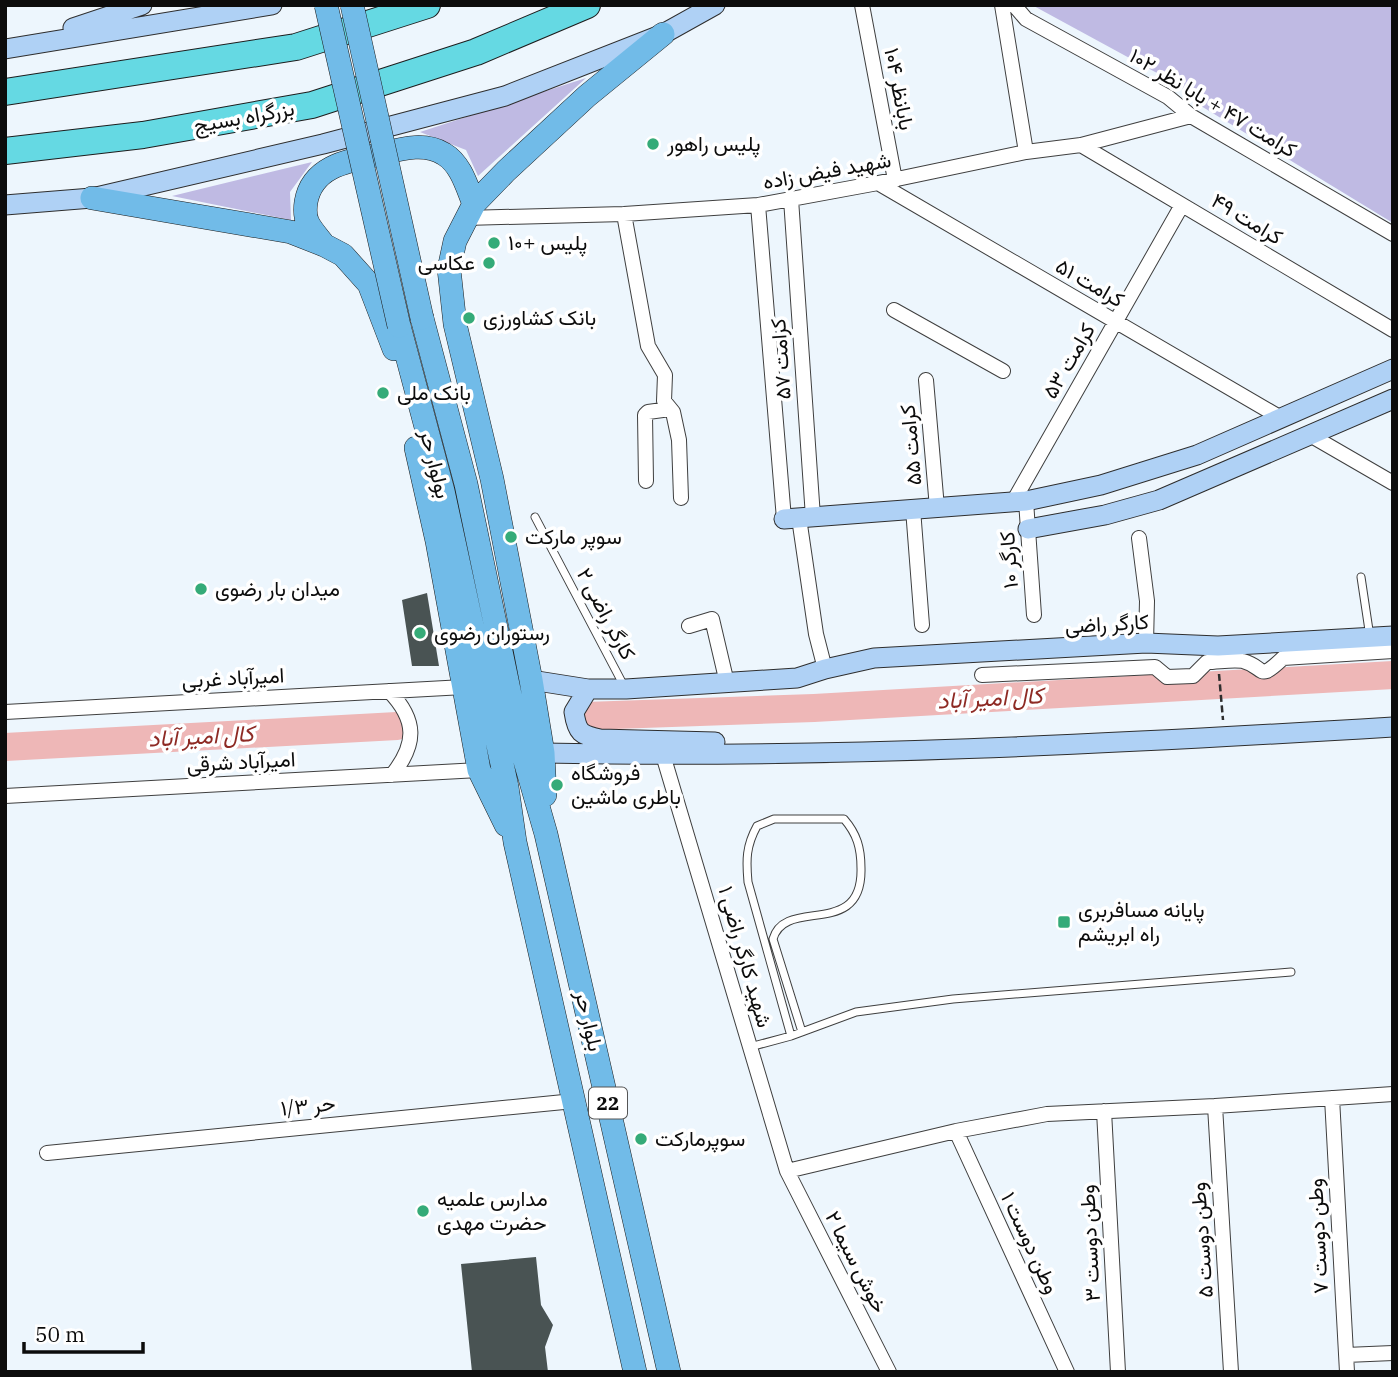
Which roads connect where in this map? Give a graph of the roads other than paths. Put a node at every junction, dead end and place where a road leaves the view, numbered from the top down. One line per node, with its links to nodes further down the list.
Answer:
1 (142, 5): 12 (street)
2 (272, 5): 12 (street)
3 (326, 5): 74 (main road, بولوار حر, bridge)
4 (352, 5): 73 (main road, بولوار حر, bridge)
5 (427, 5): 13 (highway)
6 (587, 5): 16 (highway, بزرگراه بسیج)
7 (715, 5): 11 (street)
8 (862, 5): 18 (street, بابانظر ۱۰۴)
9 (1002, 5): 17 (street)
10 (1014, 5): 14 (street, کرامت ۴۷ + بابا نظر ۱۰۲)
11 (663, 34): 20 (street); 25 (main road, 22)
12 (5, 49)
13 (5, 92)
14 (1191, 116): 15 (street, شهید فیض زاده); 27 (street, کرامت ۴۷ + بابا نظر ۱۰۲)
15 (1081, 145): 17 (street, شهید فیض زاده); 24 (street, کرامت ۴۹)
16 (5, 151)
17 (1026, 152): 18 (street, شهید فیض زاده)
18 (895, 180): 19 (street, شهید فیض زاده)
19 (878, 183): 21 (street, شهید فیض زاده); 30 (street, کرامت ۵۱)
20 (92, 198): 22 (street); 28 (main road, 22)
21 (791, 199): 23 (street, شهید فیض زاده); 46 (street, کرامت ۵۷)
22 (5, 205)
23 (758, 205): 26 (street, شهید فیض زاده); 46 (street)
24 (1182, 205): 30 (street, کرامت ۵۳); 31 (street, کرامت ۴۹)
25 (470, 211): 26 (street, شهید فیض زاده); 28 (main road); 59 (main road, 22)
26 (624, 214): 36 (street)
27 (1393, 234)
28 (324, 245): 61 (main road, 22)
29 (894, 310): 33 (street)
30 (1115, 322): 37 (street, کرامت ۵۱); 42 (street, کرامت ۵۳)
31 (1393, 330)
32 (1393, 369): 37 (street)
33 (1003, 371)
34 (926, 380): 43 (street, کرامت ۵۵)
35 (1393, 399): 38 (street)
36 (670, 409): 39 (street); 41 (street)
37 (1281, 418): 42 (street)
38 (1310, 435): 40 (street); 47 (street)
39 (646, 481)
40 (1393, 483)
41 (681, 498)
42 (1020, 501): 43 (street); 47 (street, کارگر ۱۰)
43 (937, 508): 44 (street)
44 (913, 509): 46 (street); 51 (street)
45 (535, 517): 63 (lane, کارگر راضی ۲)
46 (799, 518): 57 (street)
47 (1028, 528): 50 (street, کارگر ۱۰)
48 (1139, 538): 55 (street)
49 (1361, 577): 54 (lane)
50 (1034, 615)
51 (922, 625)
52 (689, 626): 60 (street)
53 (1393, 636): 54 (street, کارگر راضی)
54 (1370, 637): 55 (street, کارگر راضی)
55 (1146, 643): 57 (street, کارگر راضی)
56 (1393, 651): 58 (street)
57 (825, 669): 60 (street, کارگر راضی)
58 (982, 675)
59 (531, 680): 62 (street, کارگر راضی); 67 (main road, 22)
60 (727, 683): 63 (street, کارگر راضی)
61 (464, 687): 64 (street, امیرآباد غربی); 70 (main road, 22)
62 (588, 689): 63 (street, کارگر راضی); 68 (street)
63 (626, 689)
64 (389, 691): 65 (street, امیرآباد غربی); 71 (street)
65 (5, 712)
66 (1393, 727): 68 (street)
67 (543, 753): 69 (street); 73 (main road, 22)
68 (777, 754): 69 (street)
69 (663, 755): 78 (street, شهید کارگر راضی ۱)
70 (479, 770): 71 (street, امیرآباد شرقی); 74 (main road, 22)
71 (392, 775): 72 (street, امیرآباد شرقی)
72 (5, 796)
73 (546, 834): 90 (main road, بلوار حر / 22)
74 (515, 842): 81 (main road, بلوار حر / 22)
75 (1291, 972): 76 (lane)
76 (802, 1032): 77 (lane); 77 (lane)
77 (791, 1036): 78 (lane)
78 (749, 1047): 86 (street, شهید کارگر راضی ۱)
79 (1393, 1094): 80 (street)
80 (1332, 1098): 82 (street); 88 (street, وطن دوست ۷)
81 (574, 1101): 85 (street, حر ۱/۳); 89 (main road, بلوار حر / 22)
82 (1215, 1106): 83 (street); 94 (street, وطن دوست ۵)
83 (1104, 1111): 84 (street); 93 (street, وطن دوست ۳)
84 (956, 1131): 86 (street); 92 (street, وطن دوست ۱)
85 (47, 1153)
86 (787, 1171): 91 (street, خوش سیما ۲)
87 (1393, 1353): 88 (street)
88 (1346, 1355): 95 (street, وطن دوست ۷)
89 (635, 1372)
90 (669, 1372)
91 (889, 1372)
92 (1067, 1372)
93 (1118, 1372)
94 (1231, 1372)
95 (1347, 1372)

